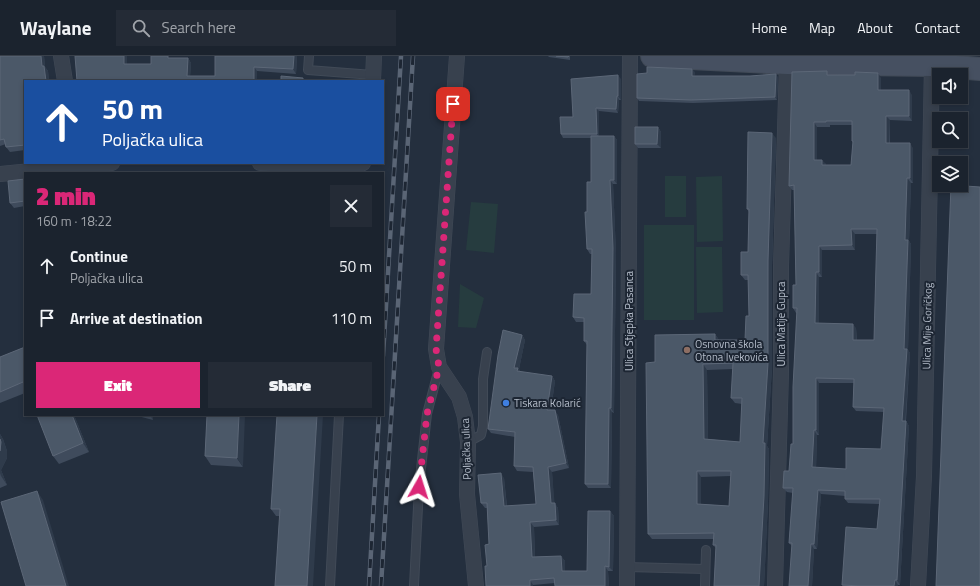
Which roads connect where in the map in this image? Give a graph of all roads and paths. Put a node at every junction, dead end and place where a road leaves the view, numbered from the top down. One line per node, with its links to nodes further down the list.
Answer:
1 (61, 56): 11 (street)
2 (309, 56): 10 (lane)
3 (374, 56): 10 (street)
4 (456, 56): 17 (street, Poljačka ulica)
5 (630, 56): 21 (street, Ulica Stjepka Pasanca)
6 (652, 56): 8 (street)
7 (923, 62): 8 (street); 9 (street); 29 (street, Ulica Mije Goričkog)
8 (787, 63): 28 (street, Ulica Matije Gupca)
9 (980, 69)
10 (373, 78)
11 (65, 80)
12 (75, 164): 15 (street)
13 (279, 164): 14 (street)
14 (356, 168)
15 (0, 174)
16 (488, 352): 19 (lane)
17 (439, 367): 19 (street, Poljačka ulica); 24 (lane)
18 (339, 416): 23 (lane)
19 (468, 442): 25 (street, Poljačka ulica)
20 (706, 550): 22 (lane)
21 (627, 567): 22 (lane); 26 (street, Ulica Stjepka Pasanca)
22 (705, 569): 27 (lane)
23 (330, 586)
24 (414, 586)
25 (476, 586)
26 (627, 586)
27 (705, 586)
28 (775, 586)
29 (918, 586)

